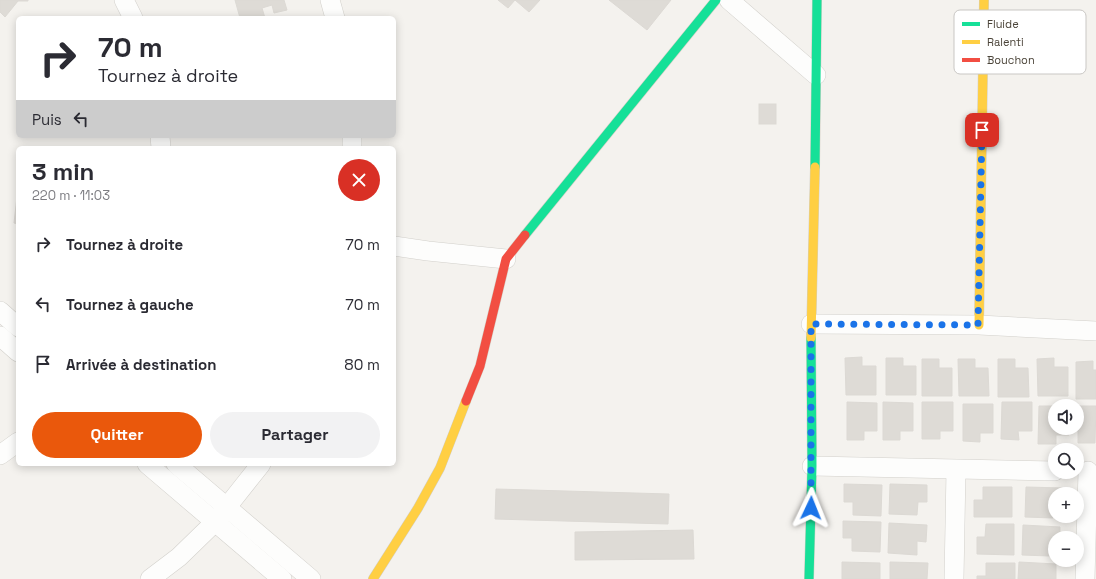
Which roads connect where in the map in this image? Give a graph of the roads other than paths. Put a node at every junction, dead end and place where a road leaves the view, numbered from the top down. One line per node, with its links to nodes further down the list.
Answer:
1 (124, 0): 8 (street)
2 (330, 0): 9 (street)
3 (716, 0): 13 (street)
4 (729, 0): 11 (street)
5 (817, 0): 11 (street)
6 (984, 0): 7 (street)
7 (984, 10)
8 (132, 16)
9 (334, 16)
10 (983, 74): 17 (street)
11 (816, 75): 15 (street)
12 (396, 246): 13 (street)
13 (506, 259): 35 (street)
14 (0, 312): 16 (street)
15 (811, 324): 17 (street); 26 (street)
16 (16, 325)
17 (978, 325): 18 (street)
18 (1096, 331)
19 (0, 336): 20 (street)
20 (16, 350)
21 (16, 443): 22 (street)
22 (0, 455)
23 (149, 466): 31 (street)
24 (178, 466): 30 (street)
25 (259, 466): 30 (street)
26 (812, 466): 27 (street); 36 (street)
27 (956, 470): 28 (street); 37 (street)
28 (1048, 471)
29 (1087, 471): 38 (street)
30 (227, 508): 31 (street); 34 (street)
31 (215, 522): 32 (street); 33 (street)
32 (150, 579)
33 (282, 579)
34 (311, 579)
35 (373, 579)
36 (809, 579)
37 (954, 579)
38 (1086, 579)

